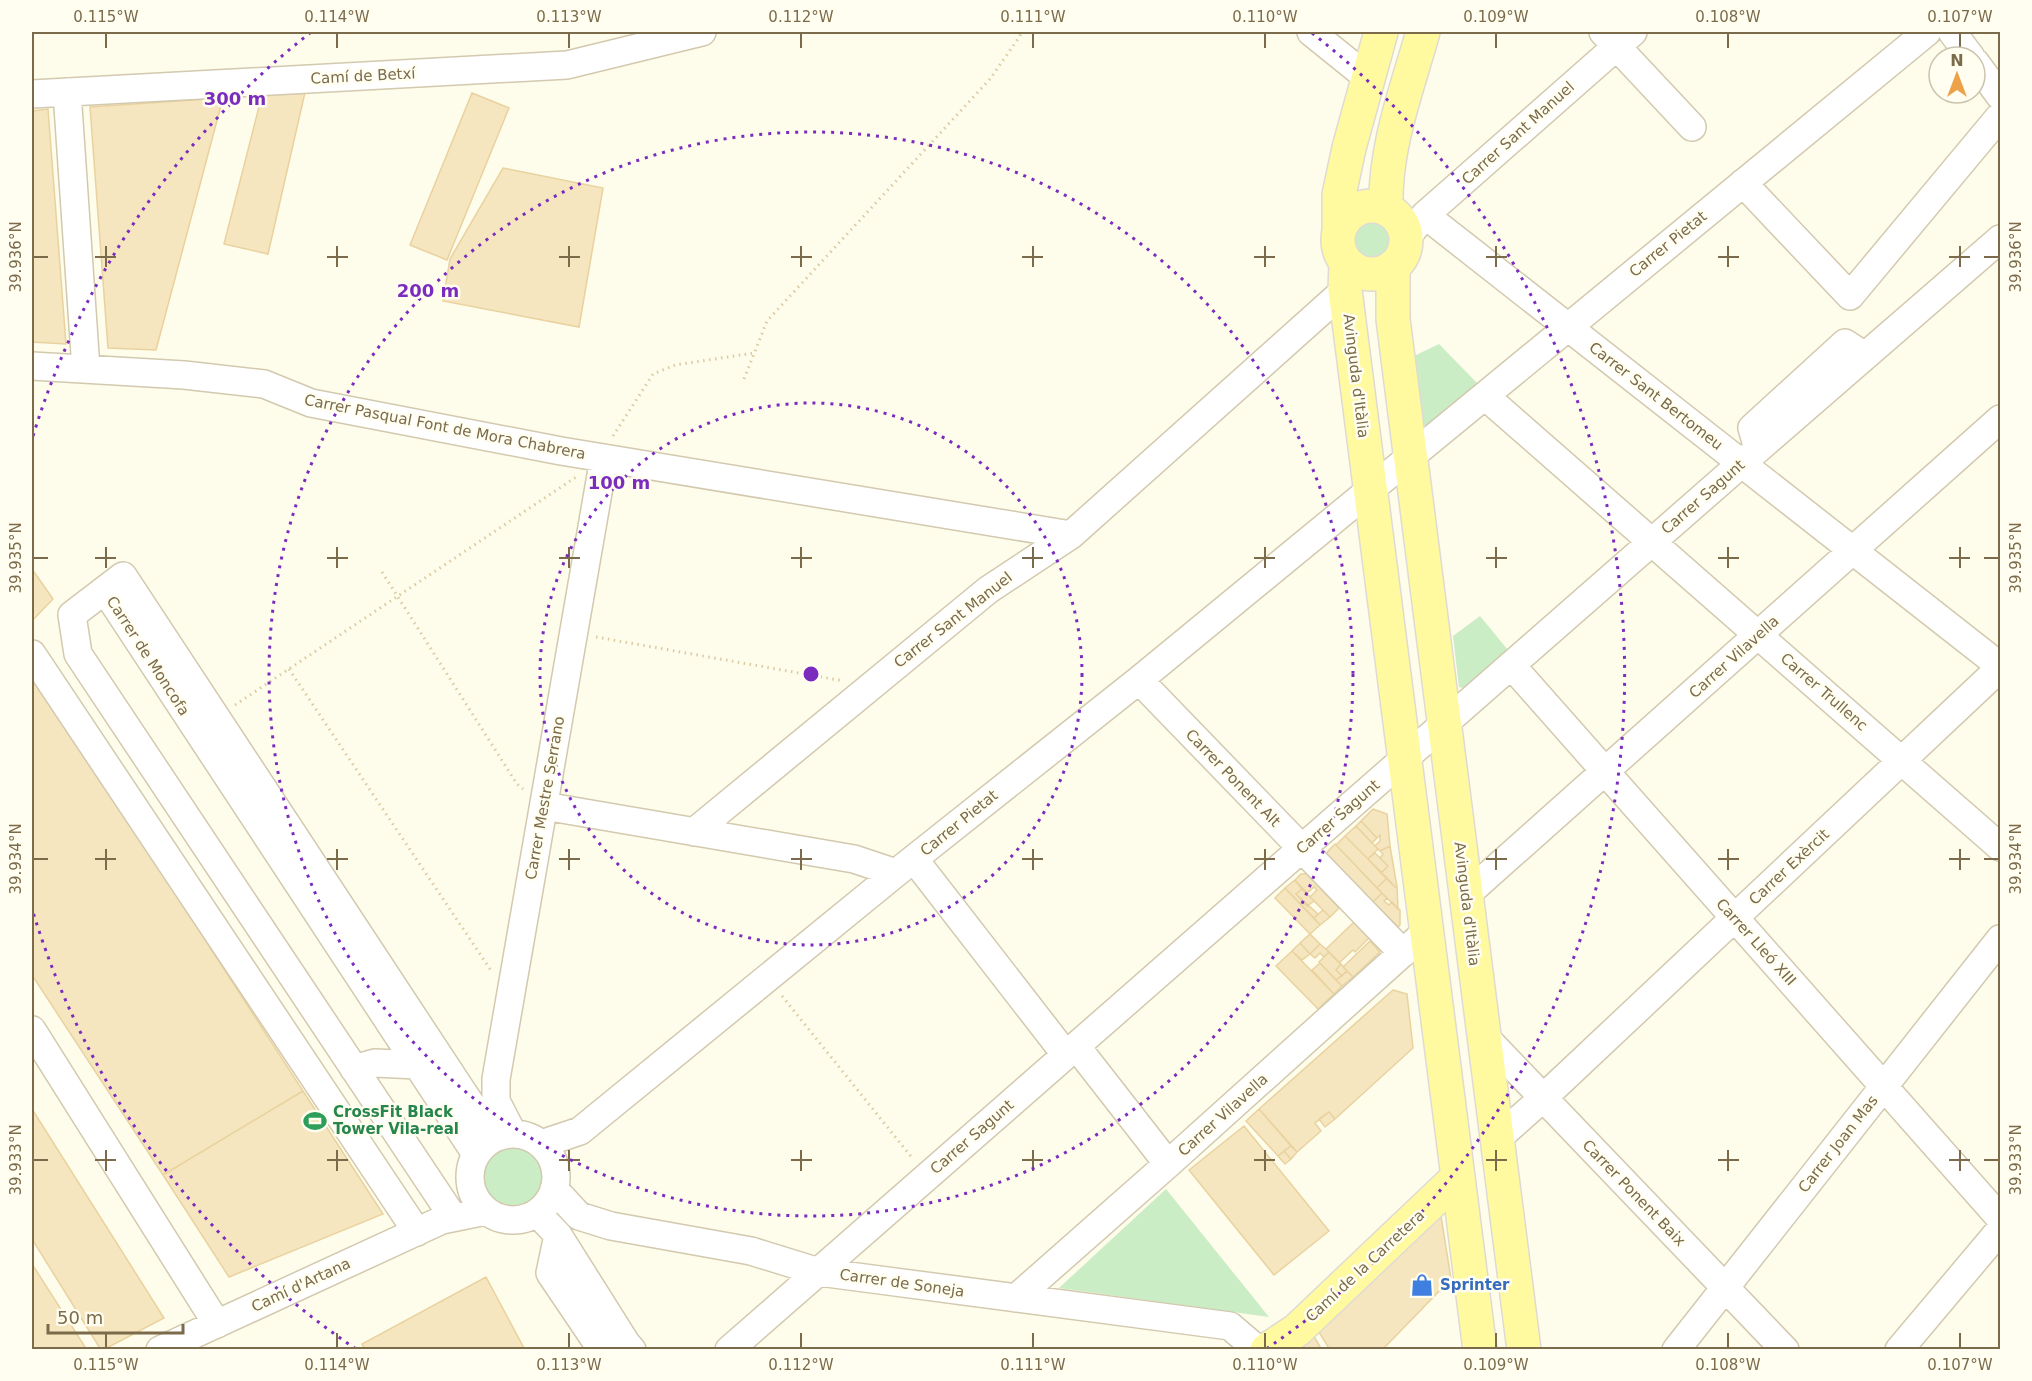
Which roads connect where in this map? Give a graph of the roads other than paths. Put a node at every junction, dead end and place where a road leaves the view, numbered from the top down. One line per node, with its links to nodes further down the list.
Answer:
1 (695, 32): 11 (street, Camí de Betxí)
2 (1311, 32): 9 (street)
3 (1381, 32): 9 (main road, Avinguda d'Itàlia)
4 (1423, 32): 17 (main road)
5 (1927, 32): 16 (street, Carrer Pietat)
6 (1952, 32): 8 (street)
7 (1617, 36): 15 (street); 18 (street, Carrer Sant Manuel)
8 (1962, 45)
9 (1368, 78): 19 (main road, Avinguda d'Itàlia)
10 (1987, 78): 13 (street)
11 (67, 92): 12 (street, Camí de Betxí); 25 (street)
12 (32, 94)
13 (2001, 96)
14 (2001, 116): 16 (street)
15 (1692, 127)
16 (1743, 183): 23 (street, Carrer Pietat)
17 (1386, 209): 18 (main road); 19 (main road)
18 (1416, 227): 21 (main road); 23 (street, Carrer Sant Bertomeu)
19 (1339, 229): 22 (main road, Avinguda d'Itàlia)
20 (2001, 239): 28 (street, Carrer Sagunt)
21 (1393, 268): 22 (main road); 30 (main road, Avinguda d'Itàlia)
22 (1346, 277): 31 (main road, Avinguda d'Itàlia); 32 (street, Carrer Sant Manuel)
23 (1568, 327): 26 (street, Carrer Pietat); 28 (street, Carrer Sant Bertomeu)
24 (32, 366): 25 (street, Carrer Pasqual Font de Mora Chabrera)
25 (86, 369): 29 (street, Carrer Pasqual Font de Mora Chabrera)
26 (1485, 396): 30 (street, Carrer Pietat); 33 (street, Carrer Trullenc)
27 (2001, 419): 34 (street, Carrer Vilavella)
28 (1750, 456): 33 (street, Carrer Sagunt); 34 (street, Carrer Sant Bertomeu)
29 (604, 458): 32 (street, Carrer Pasqual Font de Mora Chabrera); 45 (street, Carrer Mestre Serrano)
30 (1410, 458): 31 (street); 41 (main road, Avinguda d'Itàlia)
31 (1371, 489): 40 (street, Carrer Pietat); 42 (main road, Avinguda d'Itàlia)
32 (1071, 535): 46 (street, Carrer Sant Manuel)
33 (1652, 542): 36 (street, Carrer Trullenc); 38 (street, Carrer Sagunt)
34 (1853, 551): 36 (street, Carrer Vilavella); 39 (street, Carrer Sant Bertomeu)
35 (105, 590): 58 (street, Carrer de Moncofa); 59 (street); 63 (street, Carrer de Moncofa)
36 (1759, 635): 43 (street, Carrer Trullenc); 44 (street, Carrer Vilavella)
37 (32, 654): 74 (street)
38 (1511, 665): 41 (street, Carrer Sagunt); 44 (street, Carrer Lleó XIII)
39 (2001, 667): 43 (street, Carrer Exèrcit)
40 (1139, 680): 48 (street, Carrer Ponent Alt); 49 (street, Carrer Pietat)
41 (1444, 724): 42 (street, Carrer Sagunt); 50 (main road, Avinguda d'Itàlia)
42 (1405, 757): 48 (street, Carrer Sagunt); 52 (main road, Avinguda d'Itàlia)
43 (1902, 760): 47 (street, Carrer Trullenc); 51 (street, Carrer Exèrcit)
44 (1606, 772): 50 (street, Carrer Vilavella); 51 (street, Carrer Lleó XIII)
45 (543, 806): 46 (street); 63 (street, Carrer Mestre Serrano)
46 (694, 832): 49 (street)
47 (2001, 847)
48 (1302, 849): 54 (street, Carrer Ponent Alt); 57 (street, Carrer Sagunt)
49 (905, 866): 57 (street); 64 (street, Carrer Pietat)
50 (1466, 895): 56 (main road, Avinguda d'Itàlia)
51 (1735, 918): 60 (street, Carrer Lleó XIII); 61 (street, Carrer Exèrcit)
52 (1427, 931): 54 (street, Carrer Vilavella); 66 (main road, Avinguda d'Itàlia)
53 (2001, 939): 60 (street, Carrer Joan Mas)
54 (1403, 953): 65 (street, Carrer Vilavella)
55 (32, 1030): 79 (street)
56 (1484, 1036): 61 (street, Carrer Ponent Baix); 62 (main road, Avinguda d'Itàlia)
57 (1071, 1051): 65 (street); 76 (street, Carrer Sagunt)
58 (417, 1065): 59 (street); 63 (street, Carrer de Moncofa)
59 (354, 1069): 71 (street)
60 (1884, 1086): 72 (street, Carrer Lleó XIII); 77 (street, Carrer Joan Mas)
61 (1543, 1098): 62 (street, Carrer Exèrcit); 77 (street, Carrer Ponent Baix)
62 (1498, 1138): 88 (main road, Avinguda d'Itàlia)
63 (494, 1142): 64 (street); 67 (street)
64 (540, 1144): 68 (street)
65 (1168, 1164): 78 (street, Carrer Vilavella)
66 (1458, 1177): 86 (main road, Camí de la Carretera); 87 (main road, Avinguda d'Itàlia)
67 (471, 1186): 69 (street); 71 (street, Camí d'Artana)
68 (554, 1189): 70 (street); 76 (street, Carrer de Soneja)
69 (486, 1211): 70 (street); 71 (street, Camí d'Artana)
70 (537, 1212): 75 (street)
71 (446, 1216): 74 (street, Camí d'Artana)
72 (2001, 1218)
73 (2001, 1230): 80 (street)
74 (417, 1232): 79 (street, Camí d'Artana)
75 (558, 1235): 82 (street); 83 (street)
76 (819, 1272): 78 (street, Carrer de Soneja); 84 (street, Carrer Sagunt)
77 (1725, 1287): 89 (street, Carrer Joan Mas); 90 (street, Carrer Ponent Baix)
78 (1016, 1298): 85 (street, Carrer de Soneja)
79 (217, 1324): 81 (street, Camí d'Artana)
80 (1914, 1344)
81 (160, 1350)
82 (602, 1350)
83 (632, 1350)
84 (729, 1350)
85 (1258, 1350)
86 (1267, 1350)
87 (1480, 1350)
88 (1524, 1350)
89 (1676, 1350)
90 (1785, 1350)

